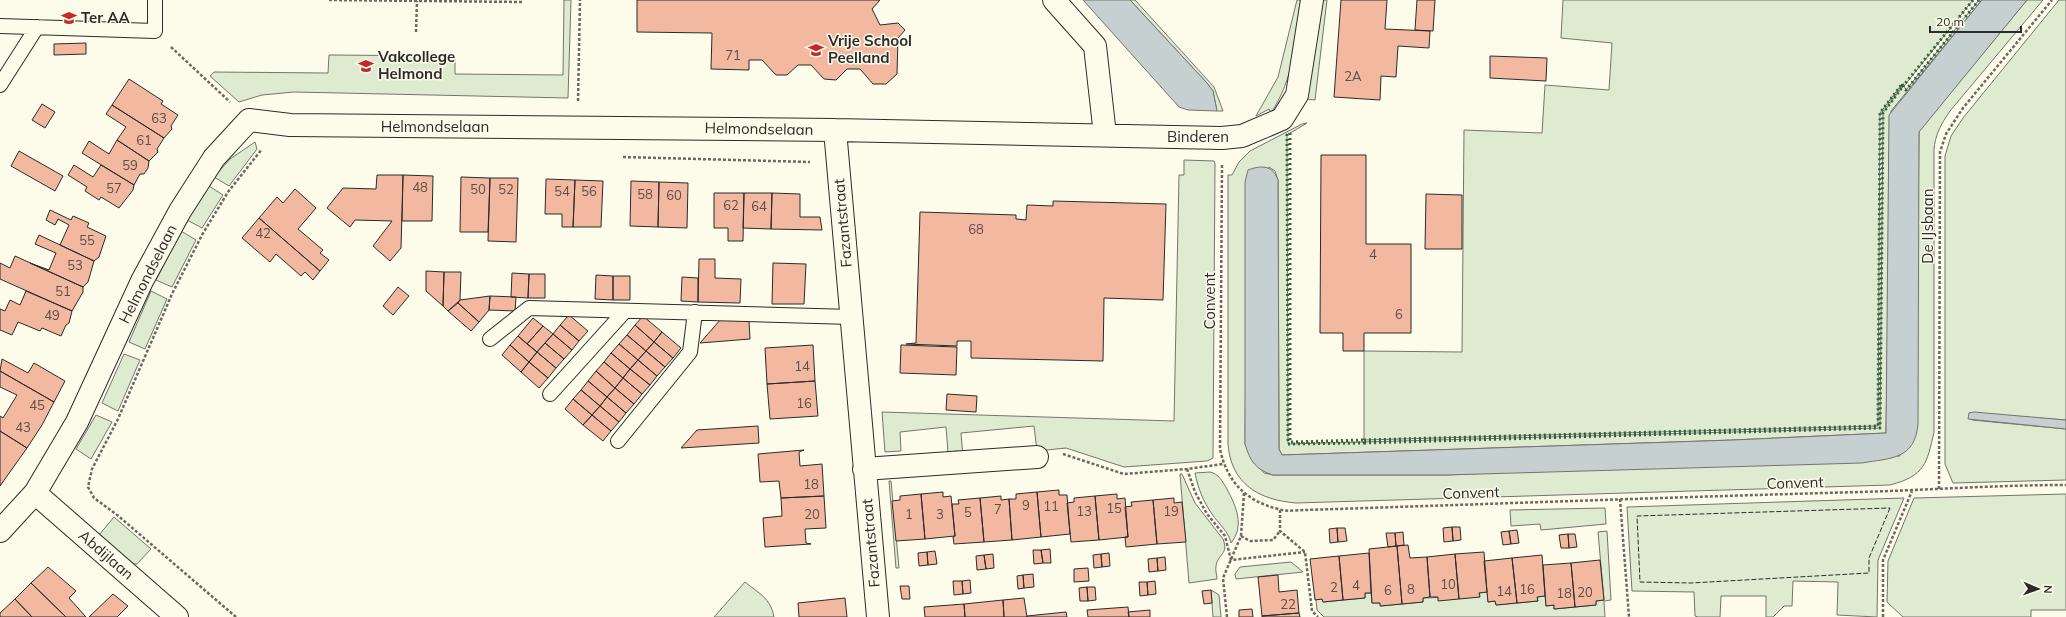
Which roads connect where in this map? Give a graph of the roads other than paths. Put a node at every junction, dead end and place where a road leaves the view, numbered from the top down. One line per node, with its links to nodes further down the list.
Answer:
1 (155, 0): 5 (lane)
2 (1054, 0): 8 (street)
3 (1312, 0): 8 (street, Binderen)
4 (0, 26): 5 (lane)
5 (37, 27): 6 (lane)
6 (0, 85)
7 (835, 130): 8 (street, Helmondselaan); 11 (street, Fazantstraat); 17 (street, Helmondselaan)
8 (1105, 135)
9 (625, 311): 10 (lane); 12 (lane); 13 (lane)
10 (695, 312): 11 (lane); 14 (lane)
11 (852, 317): 16 (street, Fazantstraat)
12 (490, 339)
13 (550, 394)
14 (618, 440)
15 (1037, 457): 16 (street)
16 (864, 469): 20 (street, Fazantstraat)
17 (36, 493): 18 (street, Helmondselaan); 19 (street, Abdijlaan)
18 (0, 531)
19 (177, 617)
20 (878, 617)

